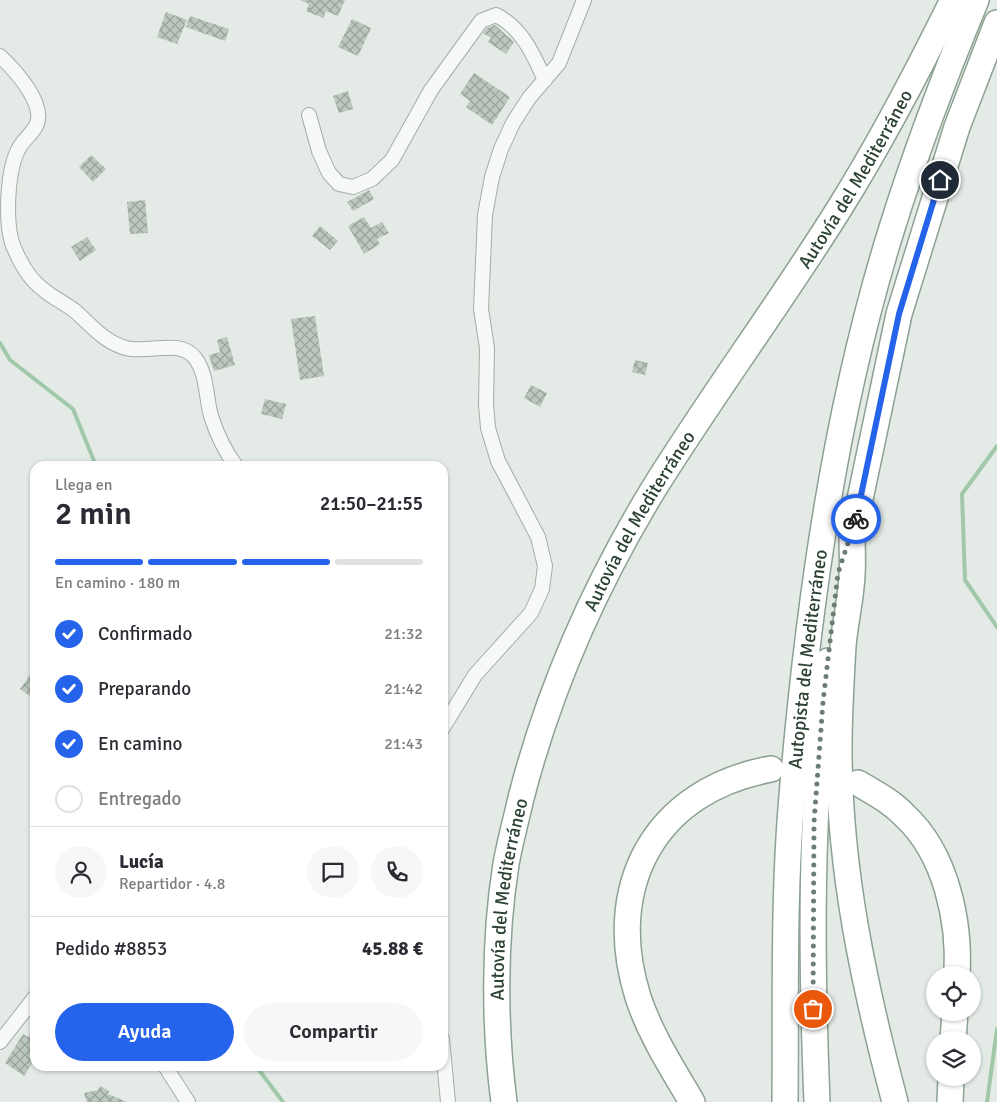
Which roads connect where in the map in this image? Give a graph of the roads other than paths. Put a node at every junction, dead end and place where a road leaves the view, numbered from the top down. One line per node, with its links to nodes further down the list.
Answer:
1 (584, 0): 6 (street)
2 (953, 0): 21 (highway, Autovía del Mediterráneo)
3 (976, 0): 23 (highway, Autopista del Mediterráneo)
4 (997, 23): 9 (highway)
5 (0, 56): 8 (street)
6 (545, 80): 7 (street); 10 (street)
7 (310, 115)
8 (232, 461)
9 (852, 537): 24 (highway, Autopista del Mediterráneo); 25 (highway)
10 (448, 719)
11 (771, 770): 22 (highway)
12 (858, 783): 13 (highway)
13 (956, 966)
14 (30, 1003): 15 (street)
15 (0, 1042)
16 (167, 1071): 19 (street)
17 (445, 1071): 20 (street)
18 (951, 1086): 26 (highway)
19 (188, 1102)
20 (448, 1102)
21 (504, 1102)
22 (692, 1102)
23 (785, 1102)
24 (817, 1102)
25 (895, 1102)
26 (950, 1102)

